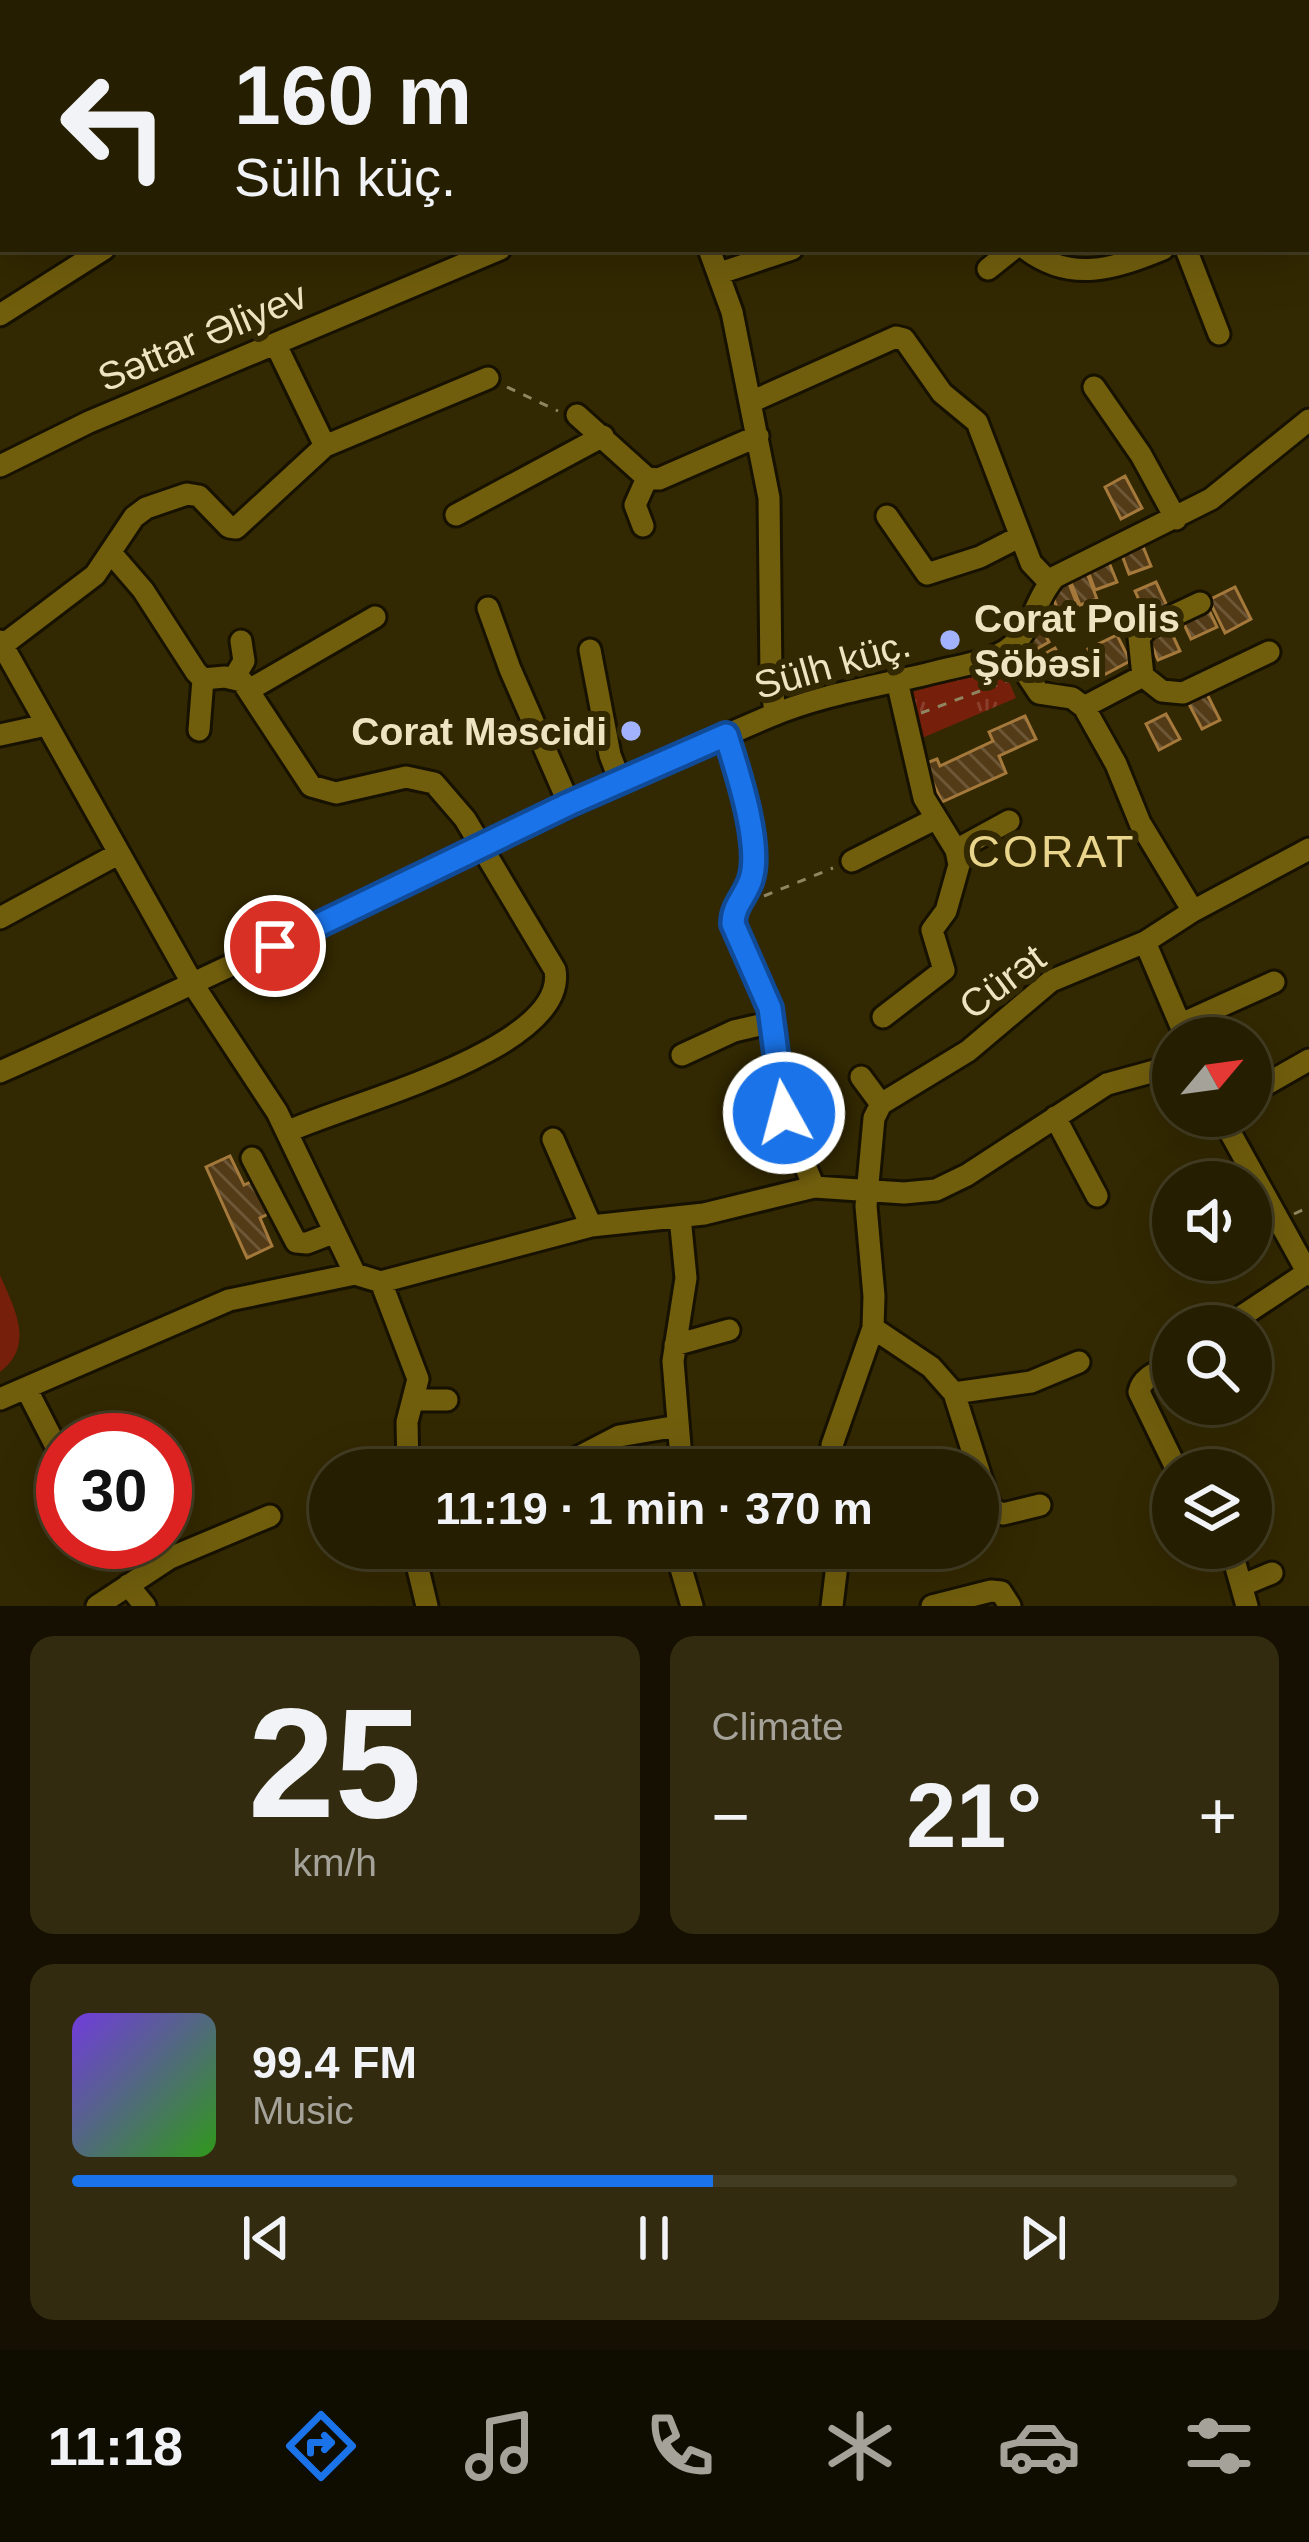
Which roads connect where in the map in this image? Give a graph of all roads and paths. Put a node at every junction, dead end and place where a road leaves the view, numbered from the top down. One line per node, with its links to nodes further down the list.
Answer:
1 (99, 252): 11 (street)
2 (493, 252): 13 (street, Səttar Əliyev)
3 (710, 252): 10 (street)
4 (783, 252): 10 (street)
5 (1009, 252): 9 (street)
6 (1031, 252): 7 (street)
7 (1156, 252)
8 (1187, 252): 12 (street)
9 (988, 269)
10 (720, 274): 16 (street)
11 (0, 315)
12 (1219, 334)
13 (276, 345): 21 (street); 22 (street, Səttar Əliyev)
14 (488, 378): 17 (path); 21 (street)
15 (1094, 387): 26 (street)
16 (751, 402): 20 (street); 28 (street)
17 (578, 415): 19 (street)
18 (1309, 420): 26 (street)
19 (603, 436): 23 (street); 24 (street)
20 (758, 436): 23 (street); 45 (street)
21 (325, 446): 29 (street)
22 (0, 466)
23 (647, 478): 27 (street)
24 (456, 515)
25 (887, 516): 28 (street)
26 (1177, 520): 30 (street)
27 (643, 526)
28 (1019, 538): 30 (street)
29 (111, 553): 35 (street); 40 (street)
30 (1050, 583): 36 (street)
31 (1200, 603): 39 (street)
32 (488, 608): 52 (street)
33 (375, 617): 43 (street)
34 (241, 641): 43 (street)
35 (1, 643): 47 (street)
36 (1009, 648): 42 (street, Sülh küç.); 44 (street)
37 (590, 650): 51 (street)
38 (1269, 652): 39 (street)
39 (1143, 676): 44 (street)
40 (203, 679): 43 (street); 48 (street)
41 (1009, 680): 46 (path)
42 (897, 681): 45 (street, Sülh küç.); 53 (street)
43 (242, 684): 55 (street)
44 (1084, 707): 61 (street)
45 (775, 714): 50 (street, Sülh küç.)
46 (915, 716)
47 (46, 724): 49 (street); 58 (street)
48 (199, 730)
49 (0, 735)
50 (726, 735): 51 (street, Sülh küç.); 60 (street)
51 (620, 781): 52 (street, Sülh küç.)
52 (569, 804): 55 (street, Sülh küç.)
53 (935, 819): 57 (street); 59 (street)
54 (1010, 821): 57 (street)
55 (480, 846): 65 (street, Sülh küç.); 78 (street)
56 (1309, 849): 61 (street, Cürət)
57 (956, 850): 66 (street)
58 (118, 854): 62 (street); 65 (street)
59 (852, 861): 60 (path)
60 (747, 888): 69 (street)
61 (1193, 911): 63 (street, Cürət)
62 (0, 917)
63 (1145, 942): 67 (street); 76 (street, Cürət)
64 (1274, 982): 68 (street)
65 (194, 986): 73 (street, Sülh küç.); 78 (street)
66 (883, 1017)
67 (1178, 1017)
68 (1210, 1017)
69 (773, 1022): 70 (street); 82 (street)
70 (682, 1055)
71 (1309, 1060): 75 (street)
72 (1152, 1071): 77 (street)
73 (0, 1072)
74 (861, 1077): 76 (street)
75 (1272, 1081)
76 (881, 1103): 83 (street)
77 (1055, 1117): 83 (street); 84 (street)
78 (287, 1132): 87 (street)
79 (1233, 1137): 89 (street)
80 (554, 1139): 86 (street)
81 (252, 1158): 87 (street)
82 (814, 1186): 83 (street); 85 (street)
83 (867, 1188): 92 (street)
84 (1097, 1196)
85 (680, 1217): 86 (street); 94 (street)
86 (591, 1226): 90 (street)
87 (334, 1233): 88 (street)
88 (355, 1274): 90 (street); 97 (street)
89 (1308, 1274): 91 (street)
90 (381, 1282): 100 (street)
91 (1260, 1305)
92 (873, 1328): 98 (street); 108 (street)
93 (729, 1330): 94 (street)
94 (675, 1345): 104 (street)
95 (1079, 1362): 98 (street)
96 (1152, 1375): 103 (street)
97 (26, 1388): 99 (street); 102 (street)
98 (954, 1393): 109 (street)
99 (0, 1399)
100 (415, 1400): 101 (street); 105 (street)
101 (447, 1400)
102 (39, 1413)
103 (1152, 1419)
104 (678, 1426): 106 (street); 107 (street)
105 (408, 1449)
106 (594, 1449)
107 (680, 1449)
108 (832, 1449)
109 (1040, 1505)
110 (270, 1516): 115 (street)
111 (418, 1569): 119 (street)
112 (681, 1569): 120 (street)
113 (836, 1569): 121 (street)
114 (1272, 1573): 116 (street)
115 (128, 1585): 117 (street); 118 (street)
116 (1245, 1595)
117 (97, 1606)
118 (145, 1606)
119 (427, 1606)
120 (692, 1606)
121 (832, 1606)
122 (932, 1606): 123 (street)
123 (1010, 1606)

